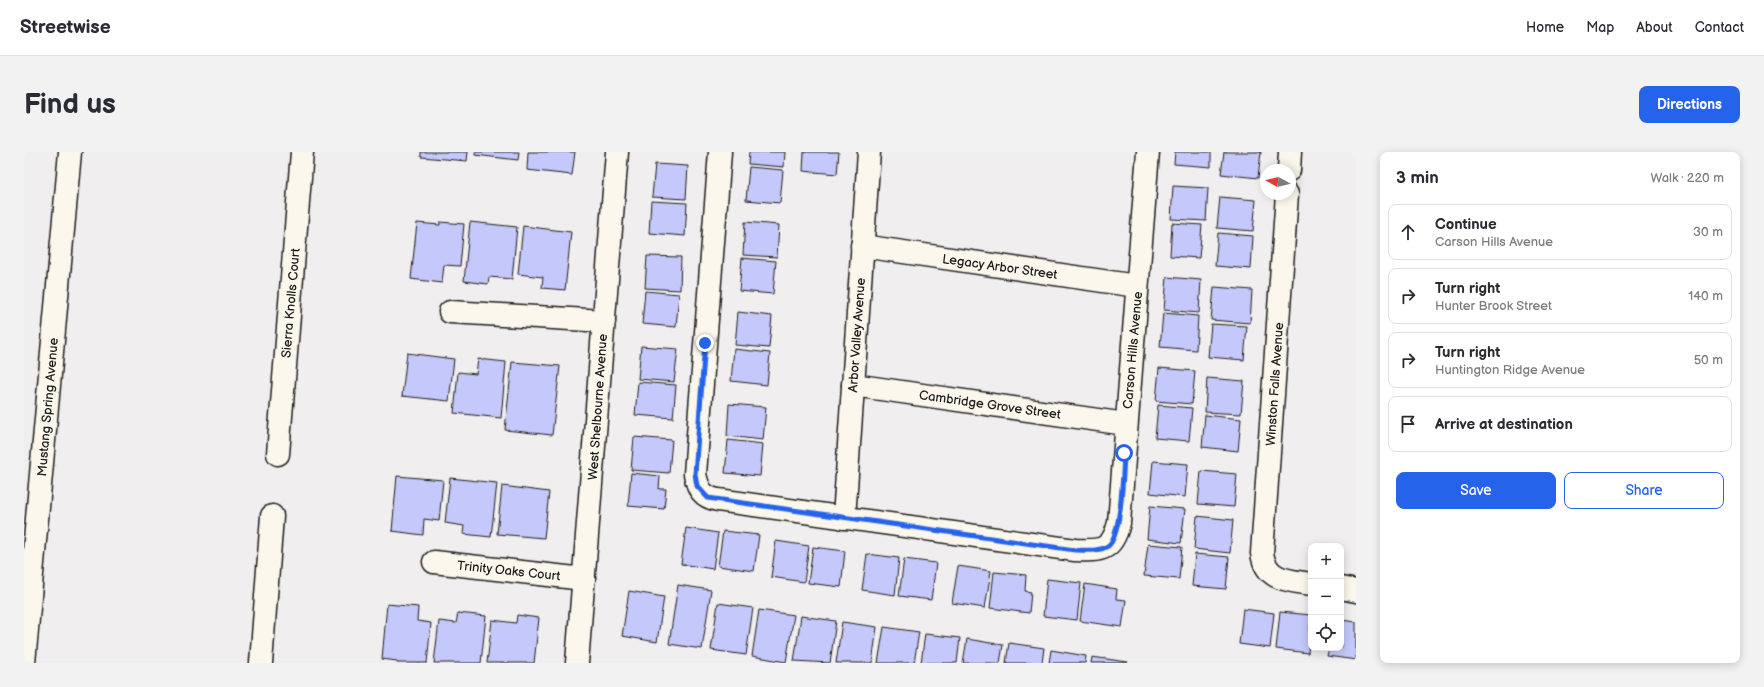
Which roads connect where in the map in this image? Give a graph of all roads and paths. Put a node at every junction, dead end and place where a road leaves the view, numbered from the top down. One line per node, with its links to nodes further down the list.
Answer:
1 (70, 152): 24 (street, Mustang Spring Avenue)
2 (302, 152): 16 (street, Sierra Knolls Court)
3 (617, 152): 13 (street, West Shelbourne Avenue)
4 (720, 152): 18 (street)
5 (869, 152): 10 (street, Arbor Valley Avenue)
6 (1148, 152): 11 (street, Carson Hills Avenue)
7 (1290, 152): 8 (street)
8 (1289, 164)
9 (1287, 200): 21 (street, Winston Falls Avenue)
10 (862, 246): 11 (street, Legacy Arbor Street); 14 (street, Arbor Valley Avenue)
11 (1137, 286): 15 (street, Carson Hills Avenue)
12 (450, 312): 13 (street)
13 (604, 321): 20 (street, West Shelbourne Avenue)
14 (853, 385): 15 (street, Cambridge Grove Street); 18 (street, Arbor Valley Avenue)
15 (1126, 424): 18 (street, Carson Hills Avenue)
16 (278, 454)
17 (272, 516): 25 (street)
18 (844, 518)
19 (434, 562): 20 (street, Trinity Oaks Court)
20 (584, 579): 26 (street, West Shelbourne Avenue)
21 (1308, 584)
22 (1344, 589): 23 (street)
23 (1356, 591)
24 (24, 663)
25 (261, 663)
26 (577, 663)

